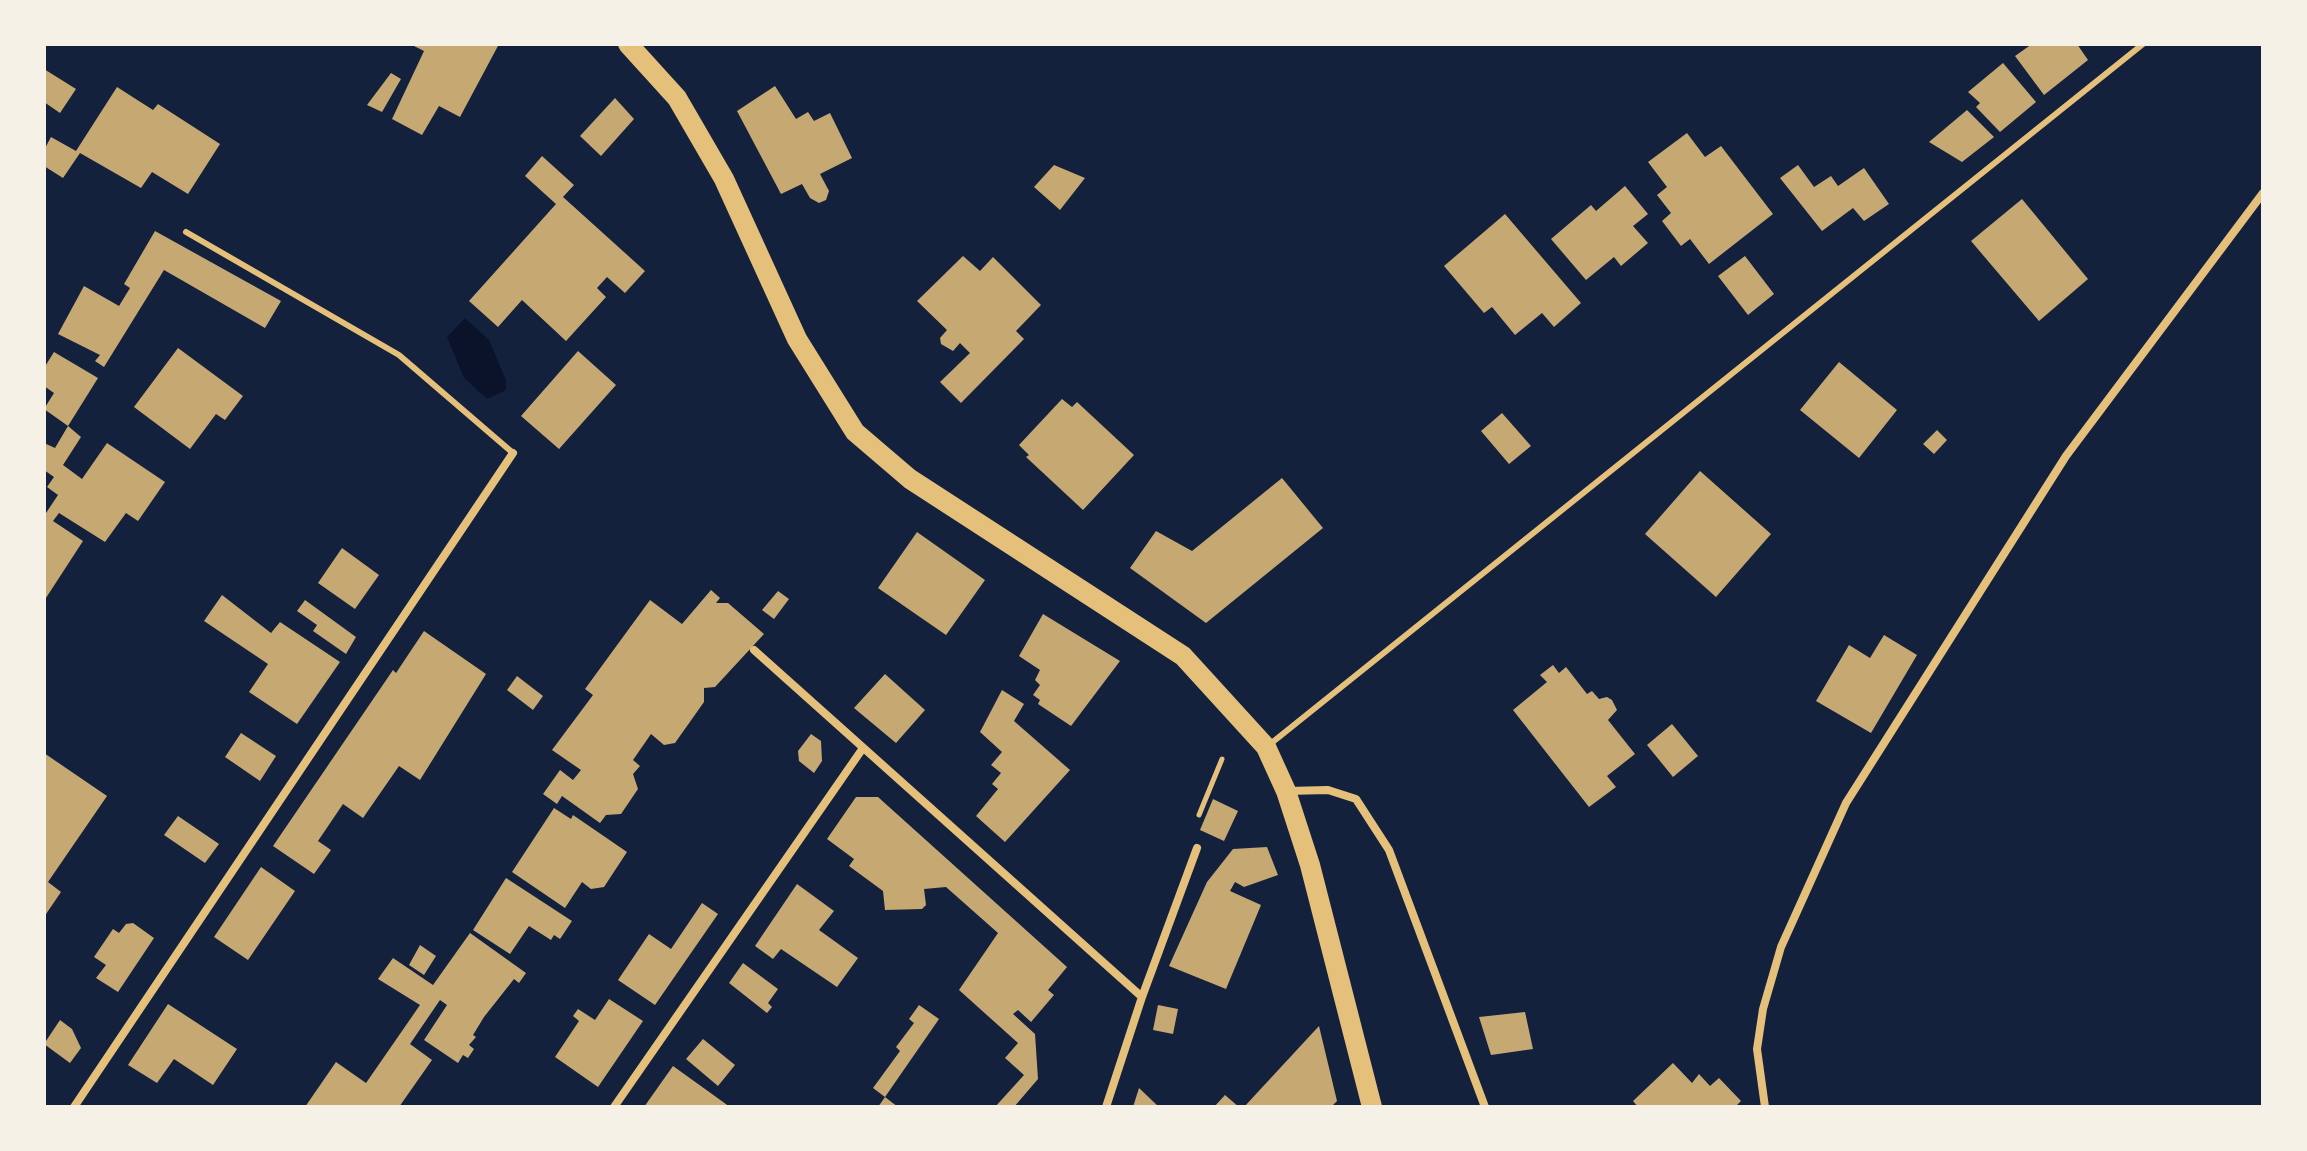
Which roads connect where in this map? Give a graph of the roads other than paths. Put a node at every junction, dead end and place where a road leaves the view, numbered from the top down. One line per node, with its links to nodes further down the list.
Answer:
1 (628, 44): 7 (main road)
2 (2143, 44): 7 (lane)
3 (2263, 193): 17 (street)
4 (186, 232): 5 (lane)
5 (513, 453): 12 (street)
6 (754, 650): 8 (street)
7 (1266, 747): 9 (main road)
8 (863, 748): 11 (street); 13 (street)
9 (1286, 791): 15 (main road); 16 (street)
10 (1197, 848): 11 (street)
11 (1142, 997): 14 (street)
12 (74, 1107)
13 (614, 1107)
14 (1106, 1107)
15 (1372, 1107)
16 (1485, 1107)
17 (1765, 1107)

